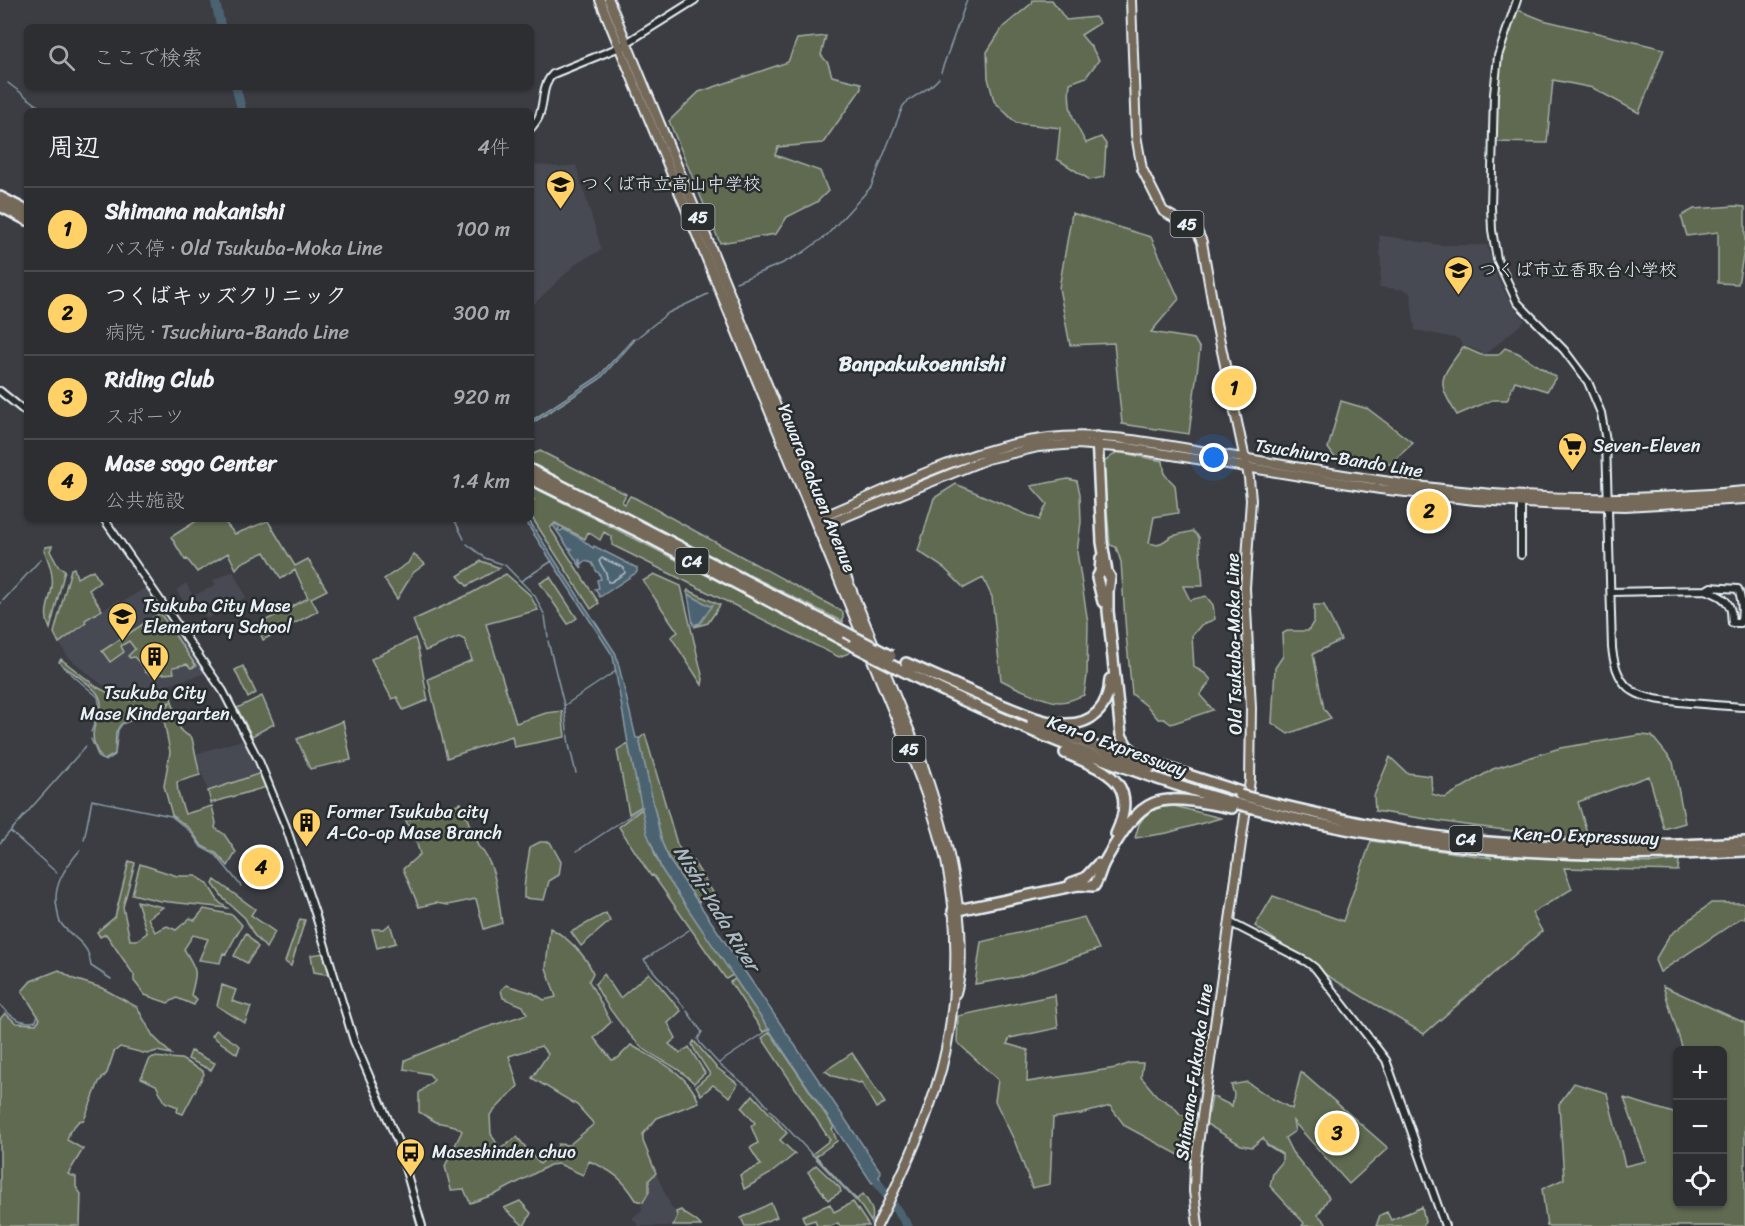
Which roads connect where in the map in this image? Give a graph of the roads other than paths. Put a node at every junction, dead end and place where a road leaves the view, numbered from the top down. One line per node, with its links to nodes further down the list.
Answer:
1 (600, 0): 6 (main road, Yawara Gakuen Avenue / 45)
2 (609, 0): 6 (main road, Yawara Gakuen Avenue / 45)
3 (695, 0): 6 (street)
4 (1131, 0): 15 (main road, Old Tsukuba-Moka Line / 45)
5 (1517, 0): 20 (street)
6 (623, 45): 7 (street); 23 (main road, Yawara Gakuen Avenue / 45)
7 (534, 124)
8 (0, 197): 10 (highway)
9 (0, 206): 11 (highway)
10 (24, 209)
11 (24, 218)
12 (0, 391): 13 (street)
13 (24, 411)
14 (1097, 440): 15 (main road, Tsuchiura-Bando Line); 23 (main road, Tsuchiura-Bando Line); 24 (highway)
15 (1246, 463): 20 (main road, Tsuchiura-Bando Line); 21 (main road, Tsuchiura-Bando Line); 40 (main road, Old Tsukuba-Moka Line / 45)
16 (534, 472): 30 (highway, Ken-O Expressway / C4, bridge)
17 (534, 480): 32 (highway, Ken-O Expressway / C4, bridge)
18 (1745, 491): 20 (main road, Tsuchiura-Bando Line)
19 (1745, 499): 20 (main road, Tsuchiura-Bando Line)
20 (1608, 502): 21 (main road, Tsuchiura-Bando Line); 28 (street)
21 (1521, 503): 25 (street)
22 (106, 522): 41 (street)
23 (821, 522): 39 (main road, Yawara Gakuen Avenue / 45)
24 (1102, 542): 30 (highway); 33 (highway)
25 (1521, 555)
26 (1731, 588): 27 (street); 29 (street); 29 (street)
27 (1706, 590): 28 (street); 29 (street)
28 (1611, 592): 31 (street)
29 (1725, 601)
30 (906, 663): 33 (highway, Ken-O Expressway / C4)
31 (1745, 706)
32 (1002, 719): 33 (highway, Ken-O Expressway / C4); 38 (highway)
33 (1239, 800): 34 (highway, Ken-O Expressway / C4, bridge); 38 (highway)
34 (1253, 804): 36 (highway, Ken-O Expressway / C4); 36 (highway, Ken-O Expressway / C4)
35 (1745, 842): 36 (highway, Ken-O Expressway / C4)
36 (1681, 850): 37 (highway, Ken-O Expressway / C4)
37 (1745, 851)
38 (1038, 893): 39 (highway)
39 (956, 910): 42 (main road, Yawara Gakuen Avenue / 45)
40 (1231, 923): 43 (main road, Shimana-Fukuoka Line); 44 (street)
41 (422, 1226)
42 (877, 1226)
43 (1198, 1226)
44 (1445, 1226)

